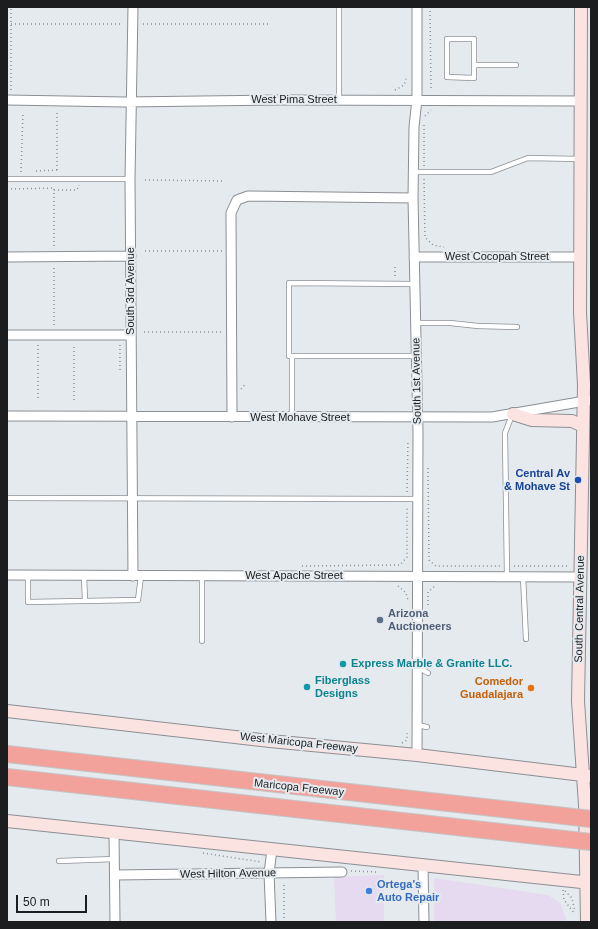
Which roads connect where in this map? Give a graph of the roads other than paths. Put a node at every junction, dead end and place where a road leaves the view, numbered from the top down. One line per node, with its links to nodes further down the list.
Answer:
1 (133, 7): 11 (street, South 3rd Avenue)
2 (340, 7): 9 (lane)
3 (417, 7): 7 (street, South 1st Avenue)
4 (581, 7): 10 (main road, South Central Avenue)
5 (474, 65): 5 (lane); 6 (lane)
6 (516, 65)
7 (417, 99): 9 (street, West Pima Street); 10 (street, West Pima Street); 13 (street, South 1st Avenue)
8 (7, 100): 11 (street, West Pima Street)
9 (340, 100): 11 (street, West Pima Street)
10 (582, 100): 12 (main road, South Central Avenue)
11 (132, 102): 15 (street, South 3rd Avenue)
12 (582, 159): 13 (lane); 20 (main road, South Central Avenue)
13 (414, 172): 16 (street, South 1st Avenue)
14 (7, 179): 15 (lane)
15 (130, 179): 17 (street, South 3rd Avenue)
16 (413, 198): 19 (street, South 1st Avenue); 32 (street)
17 (131, 256): 18 (street); 25 (street, South 3rd Avenue)
18 (7, 257)
19 (414, 257): 20 (street, West Cocopah Street); 21 (street, South 1st Avenue)
20 (581, 257): 28 (main road, South Central Avenue)
21 (415, 284): 22 (street, South 1st Avenue); 26 (lane)
22 (416, 323): 23 (lane); 27 (street, South 1st Avenue)
23 (517, 327)
24 (7, 335): 25 (street)
25 (130, 335): 31 (street, South 3rd Avenue)
26 (292, 356): 27 (lane); 33 (lane)
27 (417, 356): 34 (street, South 1st Avenue)
28 (587, 401): 29 (street, West Mohave Street); 35 (main road, South Central Avenue)
29 (513, 414): 34 (street, West Mohave Street); 35 (main road); 46 (lane)
30 (7, 416): 31 (street, West Mohave Street)
31 (131, 416): 32 (street, West Mohave Street); 37 (street, South 3rd Avenue)
32 (232, 417): 33 (street, West Mohave Street)
33 (292, 418): 34 (street, West Mohave Street)
34 (418, 418): 38 (street, South 1st Avenue)
35 (583, 426): 39 (main road, South Central Avenue)
36 (7, 498): 37 (lane)
37 (132, 498): 38 (lane); 43 (street, South 3rd Avenue)
38 (418, 499): 45 (street, South 1st Avenue)
39 (578, 571): 47 (street, West Apache Street); 56 (main road, South Central Avenue)
40 (7, 575): 41 (street, West Apache Street)
41 (28, 576): 42 (street, West Apache Street); 48 (lane)
42 (84, 576): 43 (street, West Apache Street); 48 (lane)
43 (136, 576): 44 (street, West Apache Street); 48 (lane)
44 (202, 576): 45 (street, West Apache Street); 50 (lane)
45 (418, 576): 46 (street, West Apache Street); 51 (street, South 1st Avenue)
46 (507, 576): 47 (street, West Apache Street)
47 (523, 576): 49 (lane)
48 (85, 601)
49 (526, 639)
50 (202, 641)
51 (418, 667): 52 (lane); 55 (street, South 1st Avenue)
52 (428, 673)
53 (7, 711): 55 (main road, West Maricopa Freeway)
54 (7, 754): 58 (highway, Maricopa Freeway, bridge)
55 (417, 755): 56 (main road, West Maricopa Freeway)
56 (587, 776): 69 (main road, South Central Avenue)
57 (12, 779): 61 (highway, Maricopa Freeway, bridge)
58 (591, 819)
59 (7, 821): 60 (main road)
60 (114, 833): 62 (main road); 63 (street)
61 (591, 842)
62 (272, 850): 65 (main road); 67 (street)
63 (114, 859): 64 (lane); 68 (street)
64 (59, 861)
65 (423, 866): 69 (main road); 73 (street)
66 (342, 872): 67 (street, West Hilton Avenue)
67 (270, 873): 68 (street, West Hilton Avenue); 72 (street)
68 (115, 875): 71 (street)
69 (589, 883): 70 (main road, South Central Avenue)
70 (581, 920)
71 (115, 922)
72 (271, 922)
73 (424, 922)

